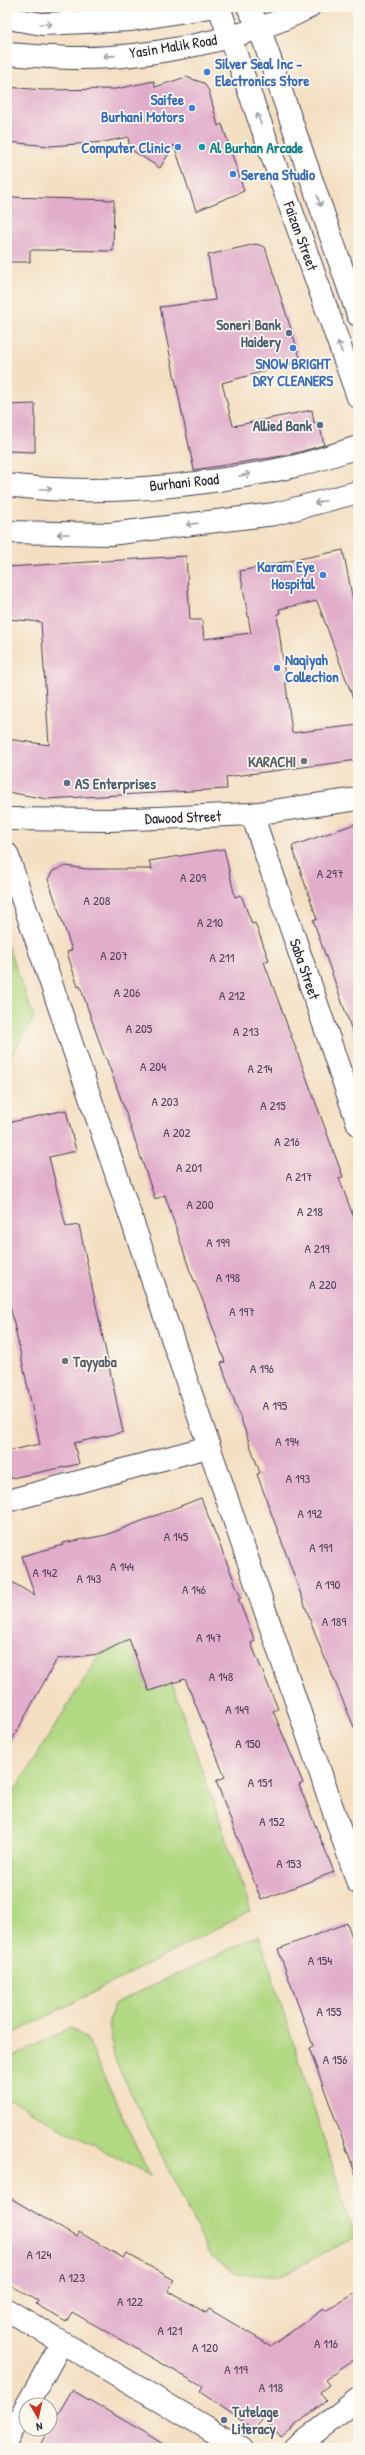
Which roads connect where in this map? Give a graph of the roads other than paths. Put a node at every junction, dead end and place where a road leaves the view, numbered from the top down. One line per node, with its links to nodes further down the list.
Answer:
1 (210, 7): 5 (street, one-way to 1)
2 (219, 7): 7 (street, Faizan Street)
3 (248, 7): 6 (street, Faizan Street)
4 (309, 7): 6 (street, Yasin Malik Road)
5 (7, 18)
6 (259, 27): 7 (street, Yasin Malik Road); 9 (street, Faizan Street, one-way to 9)
7 (230, 37): 8 (street, Yasin Malik Road, one-way to 8); 10 (street, Faizan Street, one-way to 7)
8 (7, 54)
9 (358, 315)
10 (358, 397)
11 (358, 447): 12 (street, Burhani Road, one-way to 11)
12 (7, 485)
13 (358, 492): 14 (street, one-way to 14)
14 (7, 532)
15 (358, 799): 16 (street, Dawood Street)
16 (252, 814): 17 (street, Dawood Street); 19 (street, Saba Street)
17 (7, 818)
18 (7, 854): 20 (street)
19 (358, 1124)
20 (208, 1447): 21 (street); 22 (street)
21 (7, 1501)
22 (358, 1882)
23 (7, 2310): 24 (street)
24 (61, 2344): 25 (street); 29 (street)
25 (31, 2397)
26 (358, 2399): 30 (street)
27 (18, 2420): 28 (street)
28 (7, 2440)
29 (241, 2448)
30 (295, 2448)

